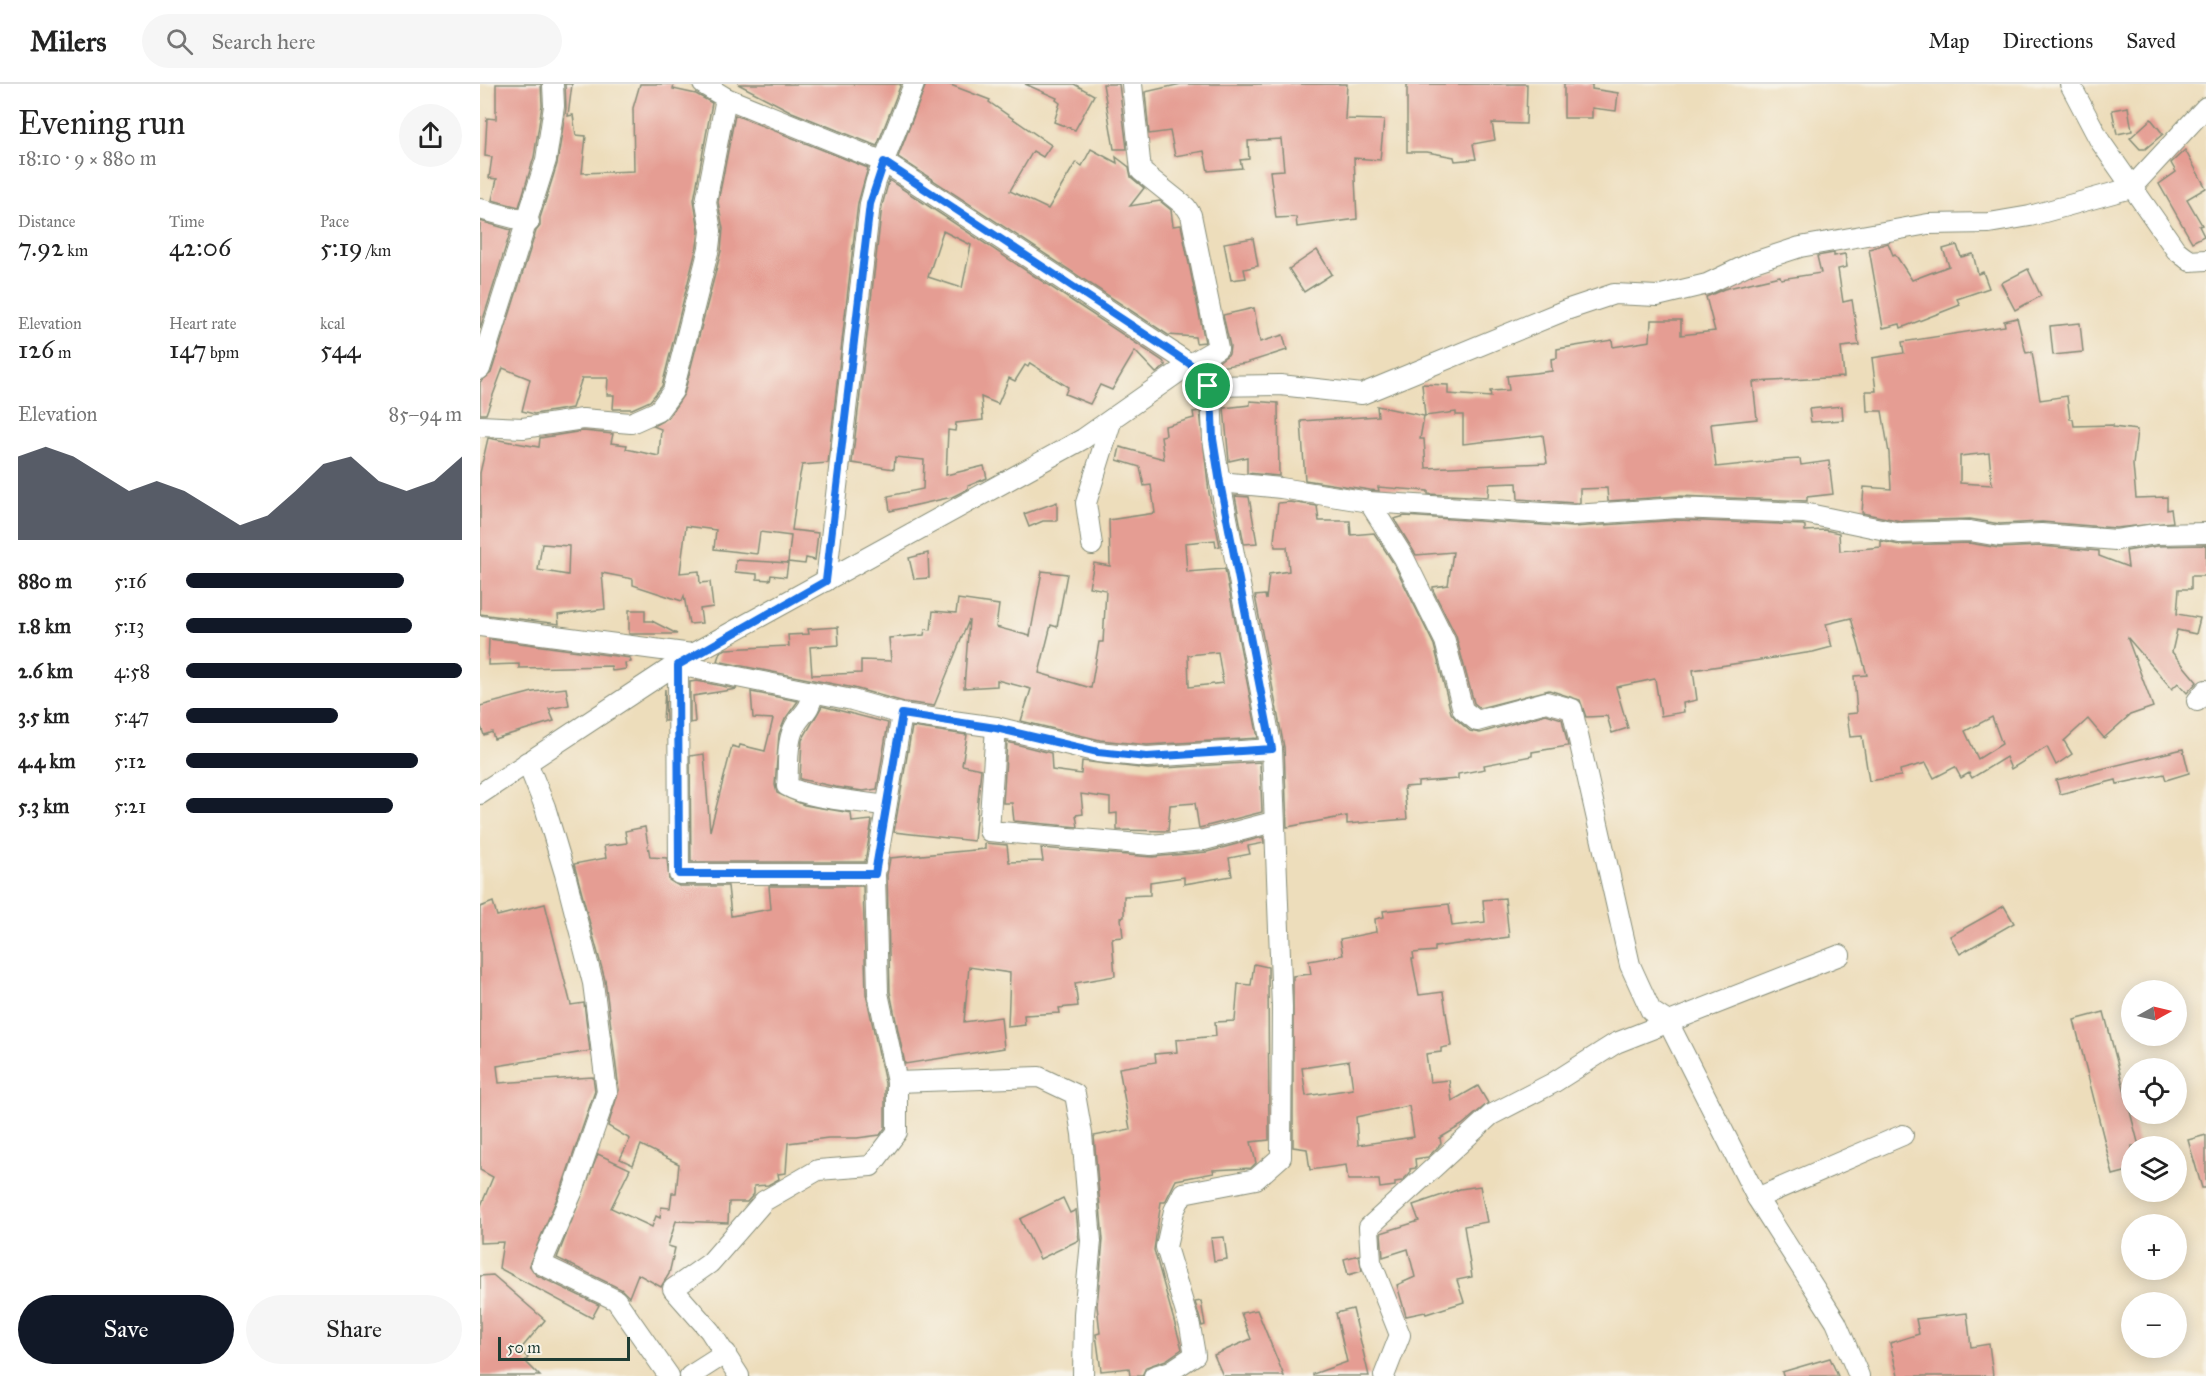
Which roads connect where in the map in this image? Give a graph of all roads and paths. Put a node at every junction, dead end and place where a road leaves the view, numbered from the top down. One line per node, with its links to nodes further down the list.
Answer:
1 (553, 84): 11 (street)
2 (703, 84): 6 (street)
3 (914, 84): 8 (street)
4 (1132, 84): 13 (street)
5 (2070, 84): 9 (street)
6 (726, 98): 8 (street); 17 (street)
7 (2206, 108): 9 (street)
8 (884, 162): 13 (street); 22 (street)
9 (2131, 188): 12 (street); 15 (street)
10 (480, 209): 11 (street)
11 (529, 222): 14 (street)
12 (2206, 260)
13 (1190, 364): 15 (street); 16 (street)
14 (480, 369)
15 (1208, 386): 18 (street)
16 (1112, 419): 21 (street); 22 (street)
17 (480, 426)
18 (1220, 483): 19 (street); 28 (street)
19 (1369, 502): 20 (street); 35 (street)
20 (2206, 533)
21 (1092, 545)
22 (826, 581): 24 (street)
23 (480, 626): 24 (street)
24 (685, 659): 25 (street); 29 (street); 33 (street)
25 (813, 693): 26 (street); 31 (street)
26 (902, 714): 27 (street); 31 (street)
27 (996, 728): 28 (street); 32 (street)
28 (1272, 749): 32 (street)
29 (527, 762): 30 (street); 40 (street)
30 (480, 794)
31 (886, 806): 33 (street)
32 (1273, 822): 44 (street)
33 (875, 874): 36 (street)
34 (1840, 955): 35 (street)
35 (1668, 1022): 38 (street); 45 (street)
36 (897, 1082): 39 (street); 43 (street)
37 (1903, 1135): 38 (street)
38 (1757, 1198): 46 (street)
39 (726, 1353): 41 (street); 42 (street)
40 (669, 1376)
41 (690, 1376)
42 (739, 1376)
43 (1083, 1376)
44 (1154, 1376)
45 (1384, 1376)
46 (1859, 1376)

